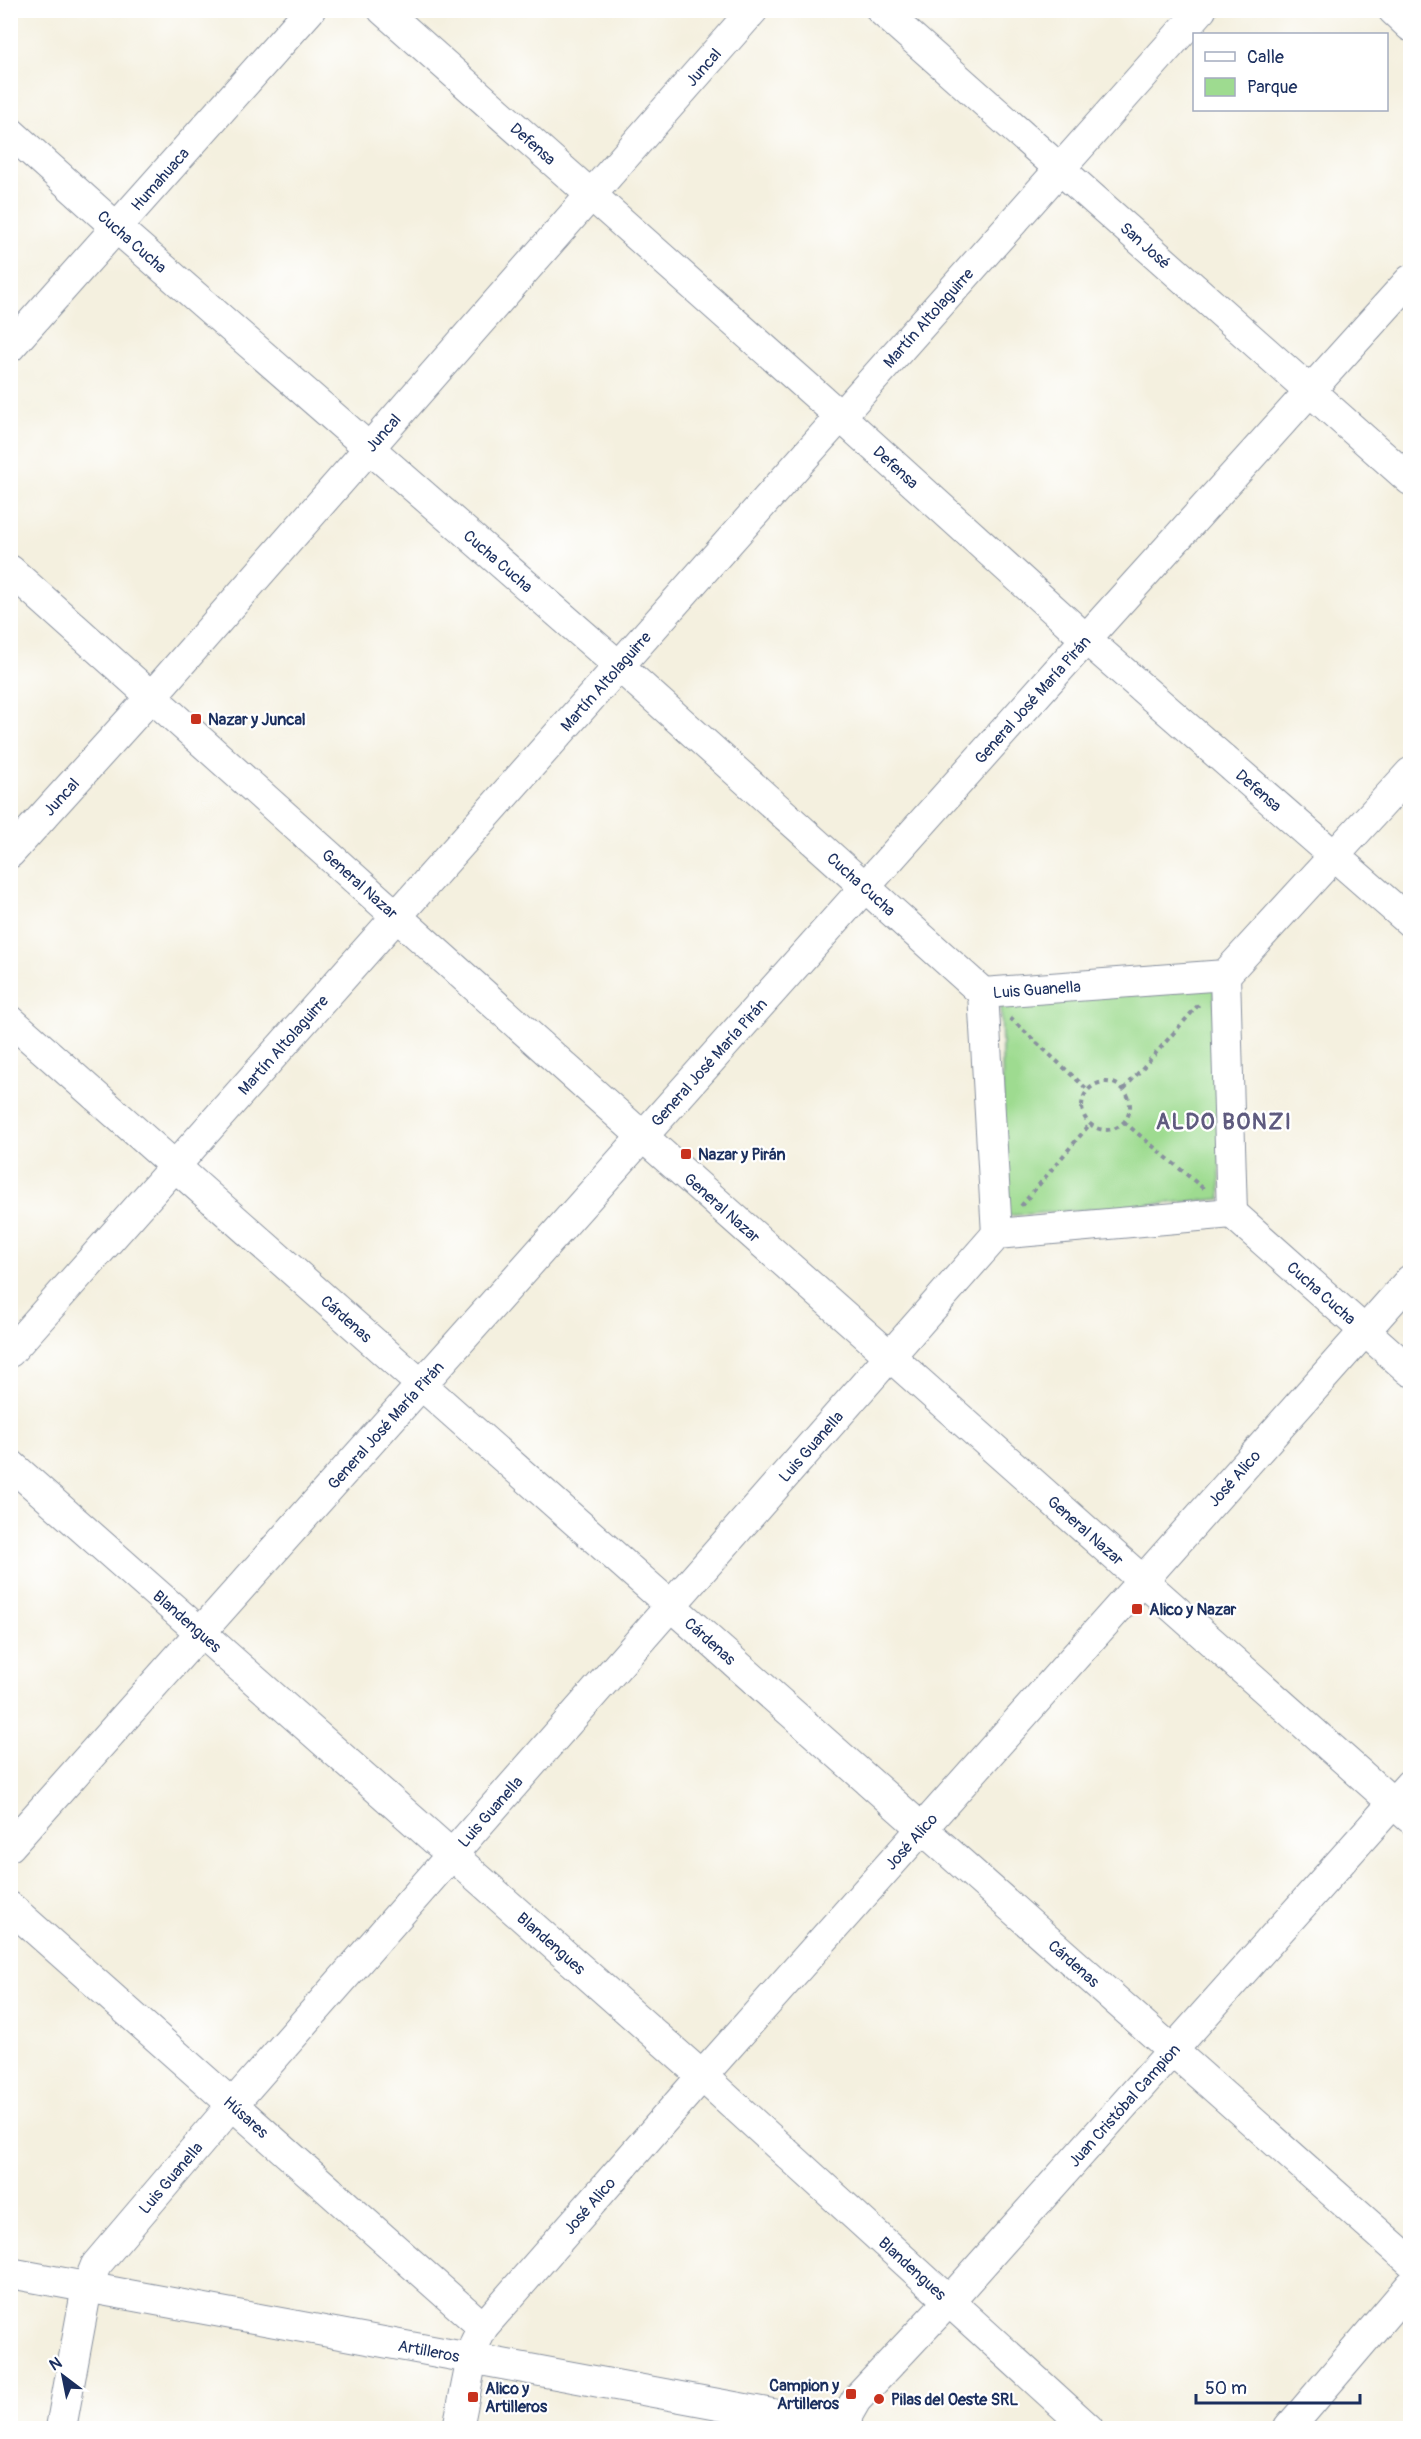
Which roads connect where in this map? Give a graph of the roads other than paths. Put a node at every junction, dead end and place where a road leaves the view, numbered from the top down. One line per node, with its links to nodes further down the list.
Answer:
1 (310, 10): 11 (street, Humahuaca)
2 (383, 10): 10 (street, Defensa)
3 (753, 10): 10 (street, Juncal)
4 (880, 10): 9 (street, San José)
5 (1201, 10): 9 (street, Martín Altolaguirre)
6 (1393, 10): 7 (street)
7 (1410, 26)
8 (10, 132): 11 (street, Cucha Cucha)
9 (1059, 171): 14 (street, San José); 15 (street, Martín Altolaguirre)
10 (590, 196): 15 (street, Defensa); 16 (street, Juncal)
11 (117, 228): 13 (street, Humahuaca); 16 (street, Cucha Cucha)
12 (1410, 280): 14 (street, General José María Pirán)
13 (10, 347)
14 (1310, 392): 17 (street, San José); 19 (street, General José María Pirán)
15 (840, 416): 19 (street, Defensa); 20 (street, Martín Altolaguirre)
16 (369, 446): 20 (street, Cucha Cucha); 21 (street, Juncal)
17 (1410, 480)
18 (10, 570): 21 (street, General Nazar)
19 (1086, 639): 24 (street, Defensa); 25 (street, General José María Pirán)
20 (619, 666): 25 (street, Cucha Cucha); 26 (street, Martín Altolaguirre)
21 (151, 697): 23 (street, Juncal); 26 (street, General Nazar)
22 (1410, 773): 24 (street)
23 (10, 853)
24 (1335, 856): 27 (street, Defensa); 28 (street)
25 (866, 886): 29 (street, Cucha Cucha); 31 (street, General José María Pirán)
26 (397, 917): 31 (street, General Nazar); 32 (street, Martín Altolaguirre)
27 (1410, 922)
28 (1225, 975): 29 (street, Luis Guanella); 33 (street)
29 (983, 993): 34 (street, Luis Guanella)
30 (10, 1020): 32 (street, Cárdenas)
31 (642, 1136): 38 (street, General Nazar); 40 (street, General José María Pirán)
32 (174, 1166): 37 (street, Martín Altolaguirre); 40 (street, Cárdenas)
33 (1232, 1213): 34 (street); 36 (street, Cucha Cucha)
34 (997, 1234): 38 (street, Luis Guanella)
35 (1410, 1280): 36 (street, José Alico)
36 (1364, 1330): 39 (street, Cucha Cucha); 42 (street, José Alico)
37 (10, 1352)
38 (889, 1355): 42 (street, General Nazar); 43 (street, Luis Guanella)
39 (1410, 1371)
40 (425, 1384): 43 (street, Cárdenas); 44 (street, General José María Pirán)
41 (10, 1464): 44 (street, Blandengues)
42 (1144, 1580): 45 (street, General Nazar); 46 (street, José Alico)
43 (672, 1606): 46 (street, Cárdenas); 48 (street, Luis Guanella)
44 (203, 1634): 47 (street, General José María Pirán); 48 (street, Blandengues)
45 (1405, 1802): 50 (street, Juan Cristóbal Campion)
46 (922, 1830): 50 (street, Cárdenas); 51 (street, José Alico)
47 (10, 1846)
48 (452, 1856): 51 (street, Blandengues); 52 (street, Luis Guanella)
49 (10, 1908): 52 (street, Húsares)
50 (1172, 2049): 53 (street, Cárdenas); 57 (street, Juan Cristóbal Campion)
51 (702, 2076): 57 (street, Blandengues); 58 (street, José Alico)
52 (232, 2105): 56 (street, Luis Guanella); 58 (street, Húsares)
53 (1410, 2261)
54 (10, 2273): 56 (street, Artilleros)
55 (1410, 2286): 64 (street)
56 (87, 2287): 59 (street, Artilleros); 60 (street, Luis Guanella)
57 (949, 2301): 62 (street, Juan Cristóbal Campion); 63 (street, Blandengues)
58 (483, 2327): 59 (street, José Alico)
59 (471, 2359): 61 (street, José Alico); 62 (street, Artilleros)
60 (61, 2428)
61 (458, 2428)
62 (846, 2428)
63 (1088, 2428)
64 (1289, 2428)

